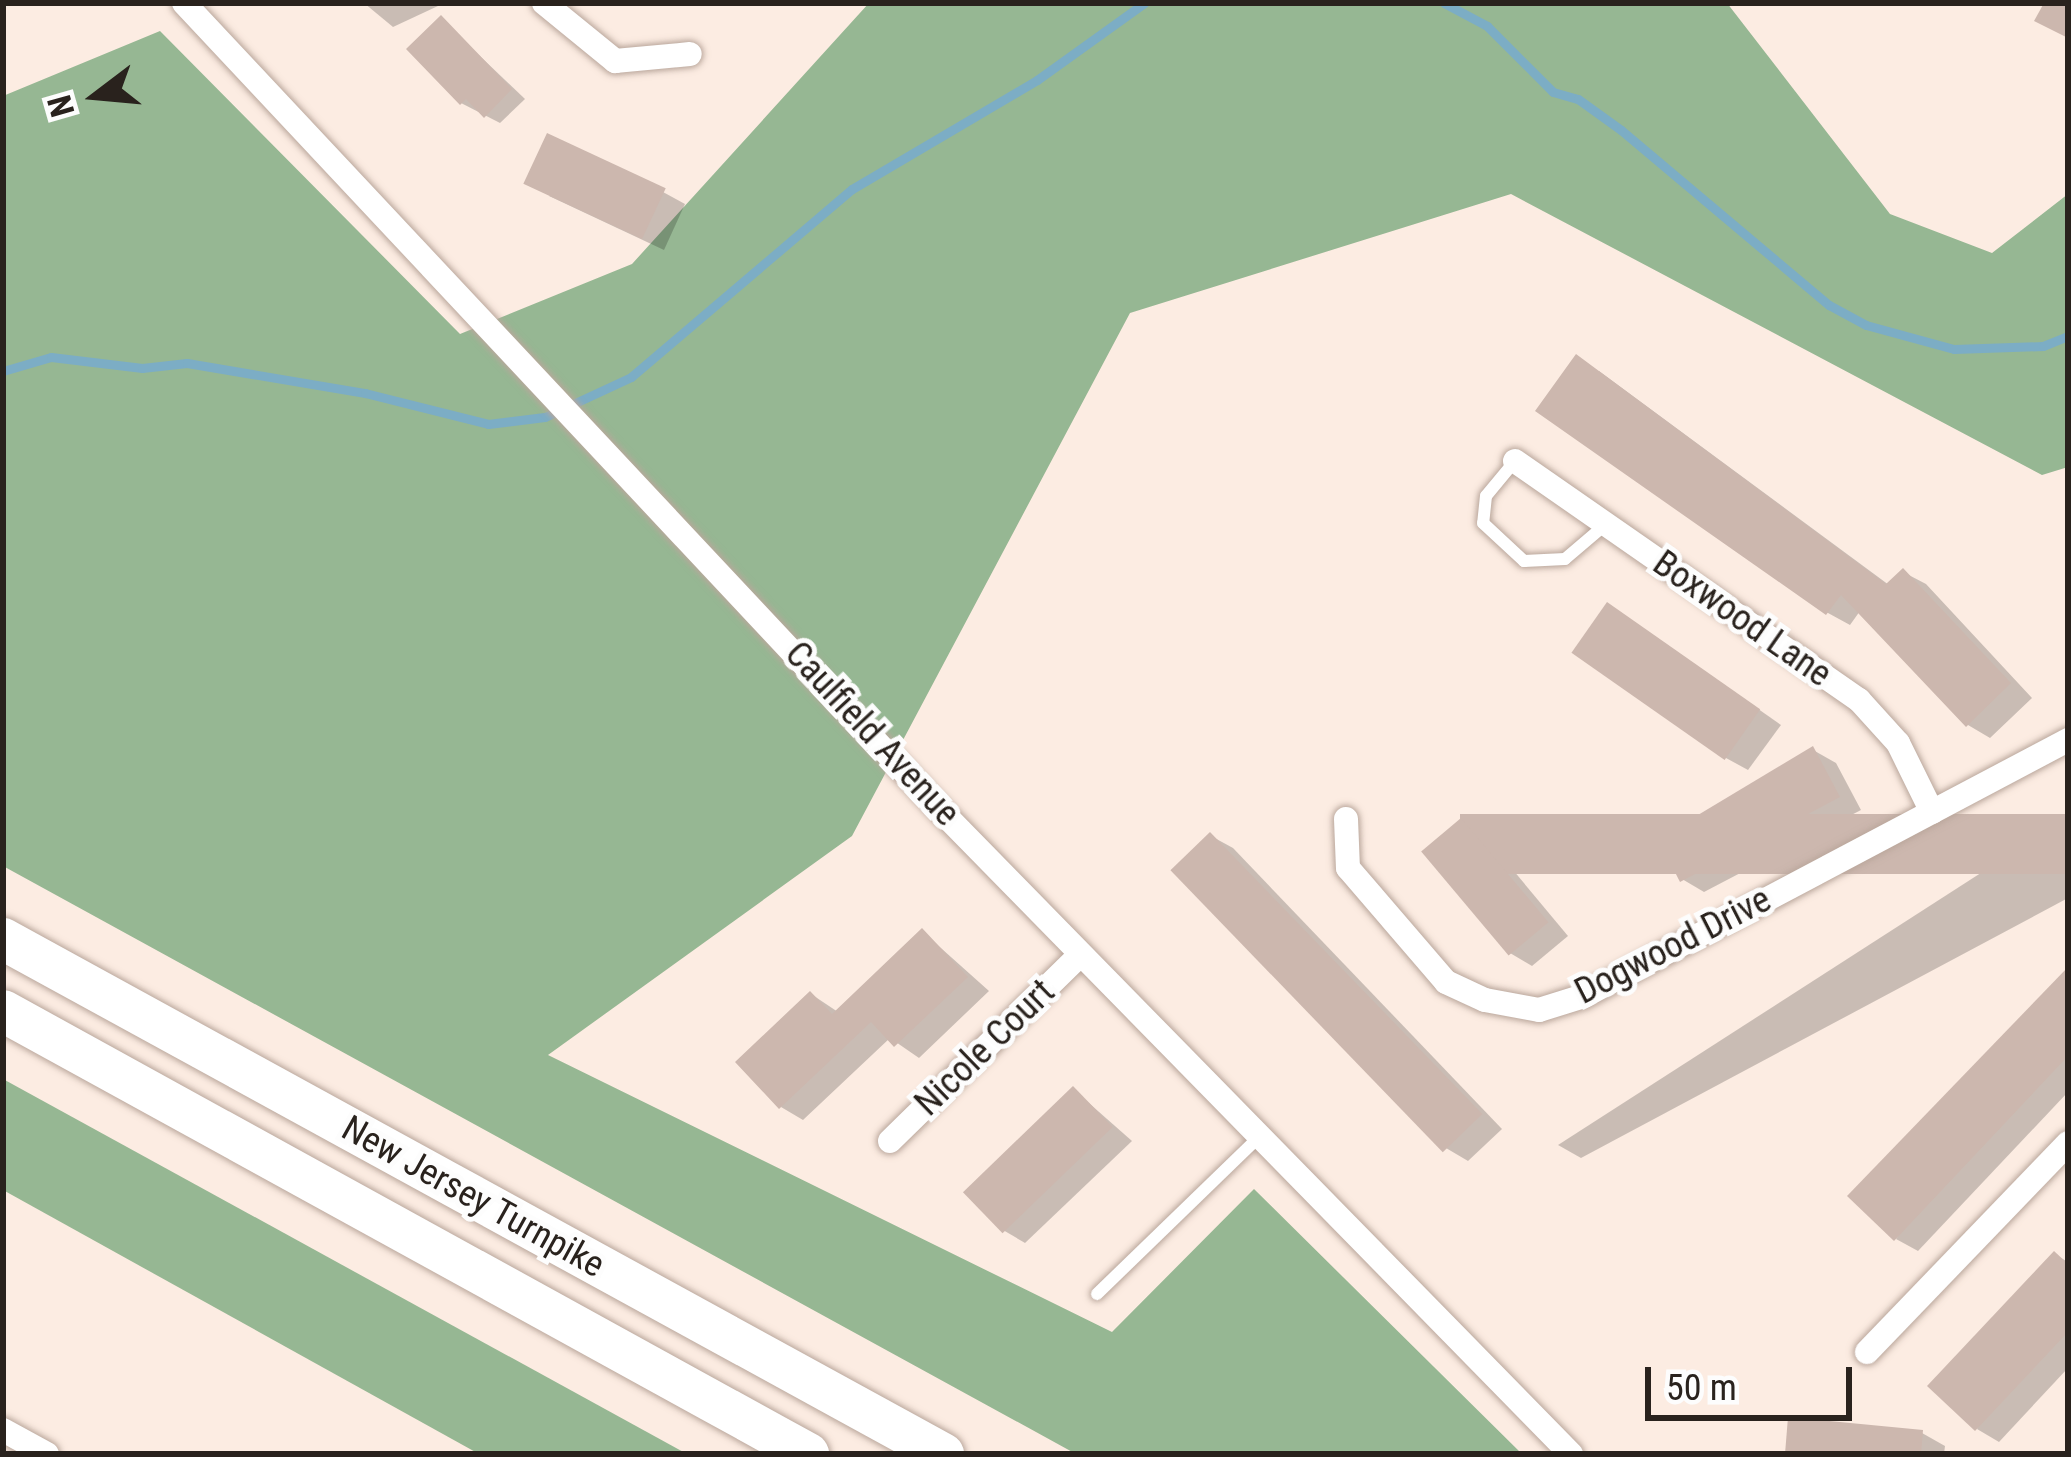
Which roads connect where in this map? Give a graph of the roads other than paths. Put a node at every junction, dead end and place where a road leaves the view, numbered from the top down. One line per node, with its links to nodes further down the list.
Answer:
1 (184, 3): 10 (street, Caulfield Avenue)
2 (544, 3): 3 (street)
3 (690, 54)
4 (1515, 460): 5 (street, Boxwood Lane); 5 (lane)
5 (1606, 524): 7 (street, Boxwood Lane)
6 (2068, 740): 7 (street, Dogwood Drive)
7 (1932, 812): 8 (street, Dogwood Drive)
8 (1346, 819)
9 (3, 939): 20 (highway, New Jersey Turnpike)
10 (1080, 955): 12 (street, Caulfield Avenue); 13 (street, Nicole Court)
11 (3, 1011): 19 (highway, New Jersey Turnpike)
12 (1259, 1137): 15 (lane); 21 (street, Caulfield Avenue)
13 (890, 1141)
14 (2068, 1143): 16 (street)
15 (1097, 1294)
16 (1867, 1352)
17 (3, 1430): 18 (street)
18 (47, 1454)
19 (808, 1454)
20 (943, 1454)
21 (1571, 1454)

